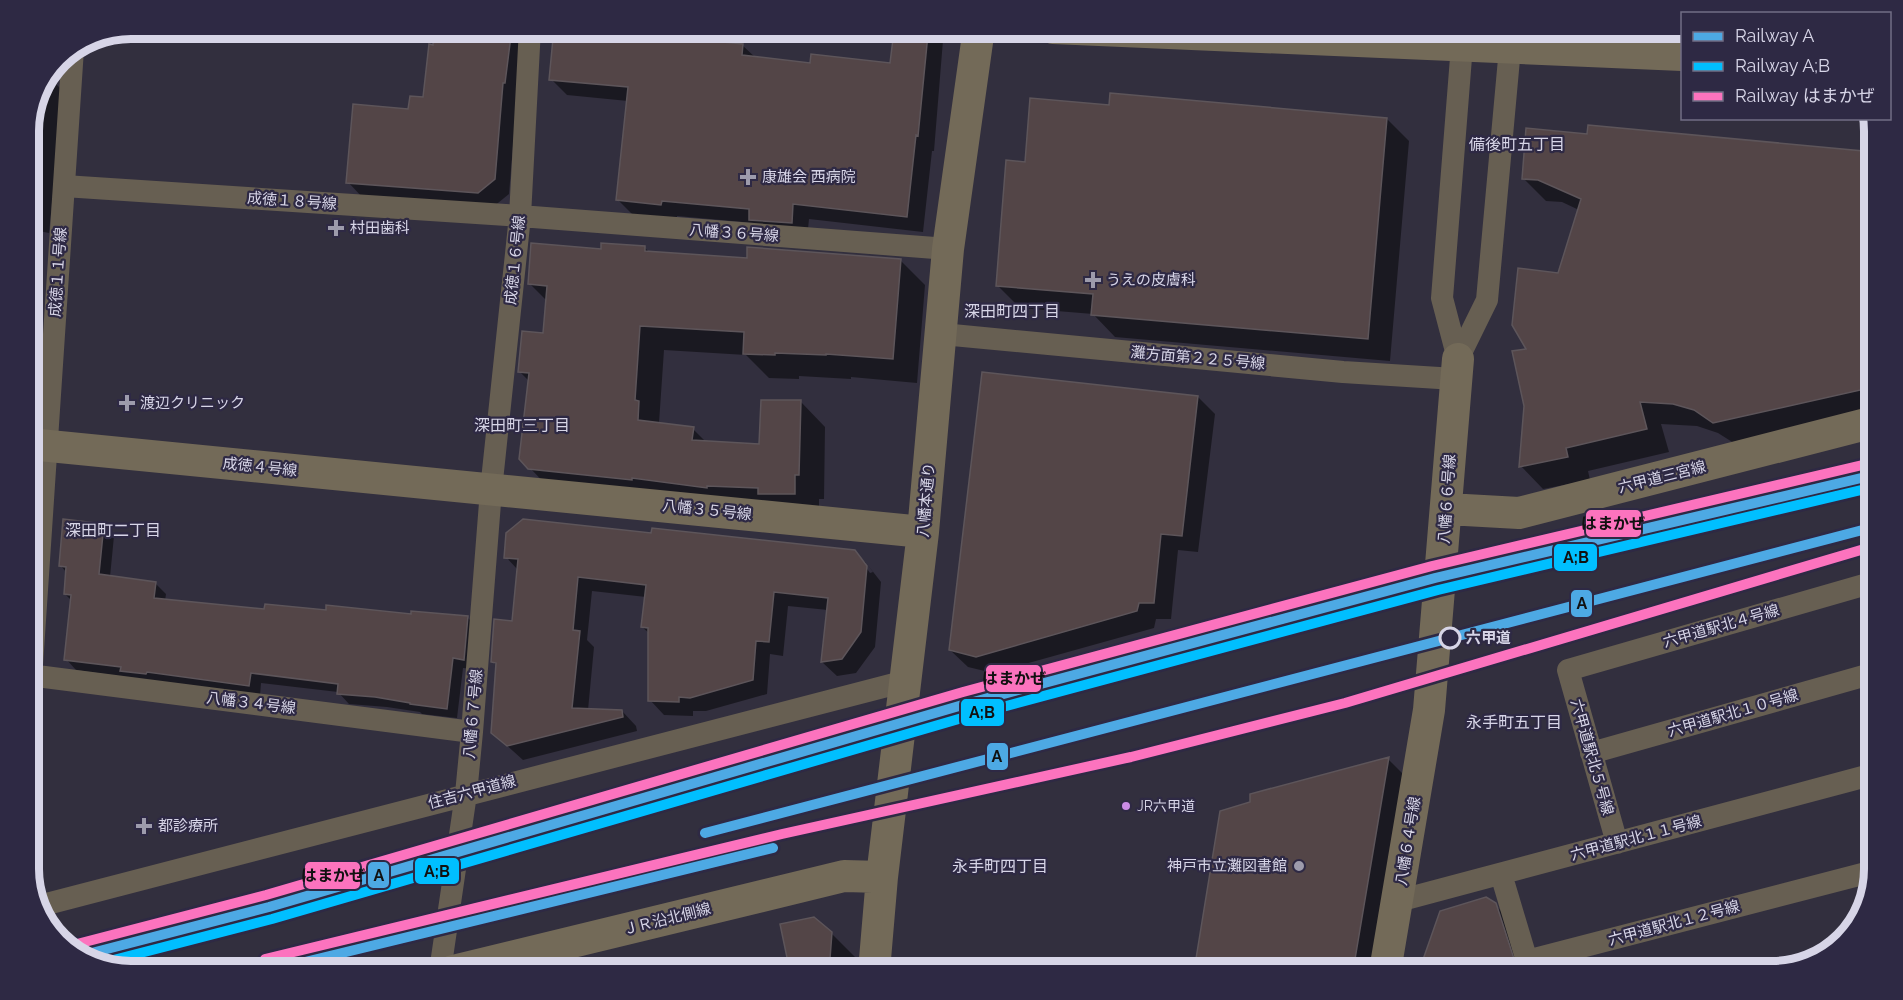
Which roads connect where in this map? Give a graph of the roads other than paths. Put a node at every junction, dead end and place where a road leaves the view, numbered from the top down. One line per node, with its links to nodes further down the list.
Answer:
1 (529, 39): 10 (street, 成徳１６号線)
2 (977, 39): 11 (street, 八幡本通り)
3 (1386, 39): 5 (street)
4 (1634, 40): 6 (street); 7 (street)
5 (1462, 45): 6 (street); 13 (street, 八幡６６号線)
6 (1510, 48): 13 (street, 八幡６６号線)
7 (1681, 54)
8 (72, 61): 9 (street, 成徳１１号線)
9 (64, 186): 10 (street, 成徳１８号線); 15 (street, 成徳１１号線)
10 (520, 216): 11 (street, 八幡３６号線); 17 (street, 成徳１６号線)
11 (948, 249): 12 (street, 八幡本通り)
12 (942, 334): 13 (street, 灘方面第２２５号線); 19 (street, 八幡本通り)
13 (1457, 369): 18 (street, 八幡６６号線)
14 (1864, 425): 18 (street, 六甲道三宮線)
15 (39, 435)
16 (39, 445): 17 (street, 成徳４号線)
17 (491, 490): 19 (street, 八幡３５号線); 26 (street, 八幡６７号線)
18 (1447, 509): 25 (street, 八幡６６号線)
19 (923, 532): 24 (street, 八幡本通り)
20 (1864, 585): 21 (street, 六甲道駅北４号線)
21 (1568, 670): 27 (street, 六甲道駅北５号線)
22 (39, 676): 26 (street, 八幡３４号線)
23 (1864, 676): 27 (street, 六甲道駅北１０号線)
24 (906, 681): 29 (street, 住吉六甲道線); 33 (street, 八幡本通り)
25 (1429, 710): 34 (street, 八幡６４号線)
26 (472, 732): 29 (street, 八幡６７号線)
27 (1591, 753): 30 (street, 六甲道駅北５号線)
28 (1864, 777): 30 (street, 六甲道駅北１１号線)
29 (466, 794): 35 (street, 住吉六甲道線); 36 (street, 八幡６７号線)
30 (1617, 843): 31 (street, 六甲道駅北１１号線)
31 (1501, 874): 34 (street, 六甲道駅北１１号線); 40 (street, 六甲道駅北１２号線)
32 (1863, 874): 41 (street, 六甲道駅北１２号線)
33 (882, 877): 37 (street, ＪＲ沿北側線); 38 (street, 八幡本通り)
34 (1398, 901): 39 (street, 八幡６４号線)
35 (47, 904)
36 (442, 961)
37 (498, 961)
38 (875, 961)
39 (1387, 961)
40 (1527, 961)
41 (1527, 961)

